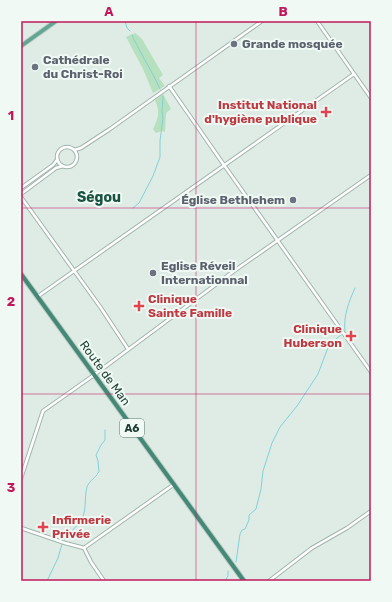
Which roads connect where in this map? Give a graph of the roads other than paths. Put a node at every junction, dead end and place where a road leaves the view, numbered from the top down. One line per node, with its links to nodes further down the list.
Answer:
1 (56, 21): 4 (main road)
2 (262, 21): 6 (street)
3 (317, 21): 5 (street)
4 (21, 46)
5 (354, 74): 7 (street); 12 (street)
6 (169, 86): 8 (street); 12 (street)
7 (371, 98)
8 (81, 148): 9 (street); 10 (street)
9 (74, 150): 10 (street); 11 (street)
10 (76, 155): 13 (street)
11 (58, 159): 13 (street); 15 (street)
12 (224, 165): 18 (street); 19 (street)
13 (63, 166): 16 (street)
14 (371, 175): 18 (street)
15 (21, 188)
16 (21, 194)
17 (21, 197): 19 (street)
18 (278, 241): 22 (street); 23 (street)
19 (74, 271): 21 (street); 22 (street)
20 (21, 274): 21 (highway, Route de Man / A6)
21 (37, 297): 24 (highway, Route de Man / A6)
22 (128, 349): 24 (street)
23 (371, 372)
24 (94, 375): 25 (street); 26 (highway, Route de Man / A6)
25 (21, 478)
26 (174, 485): 29 (street); 31 (highway, Route de Man / A6)
27 (371, 511): 32 (street)
28 (21, 528): 29 (street)
29 (84, 548): 30 (street)
30 (104, 581)
31 (244, 581)
32 (269, 581)

